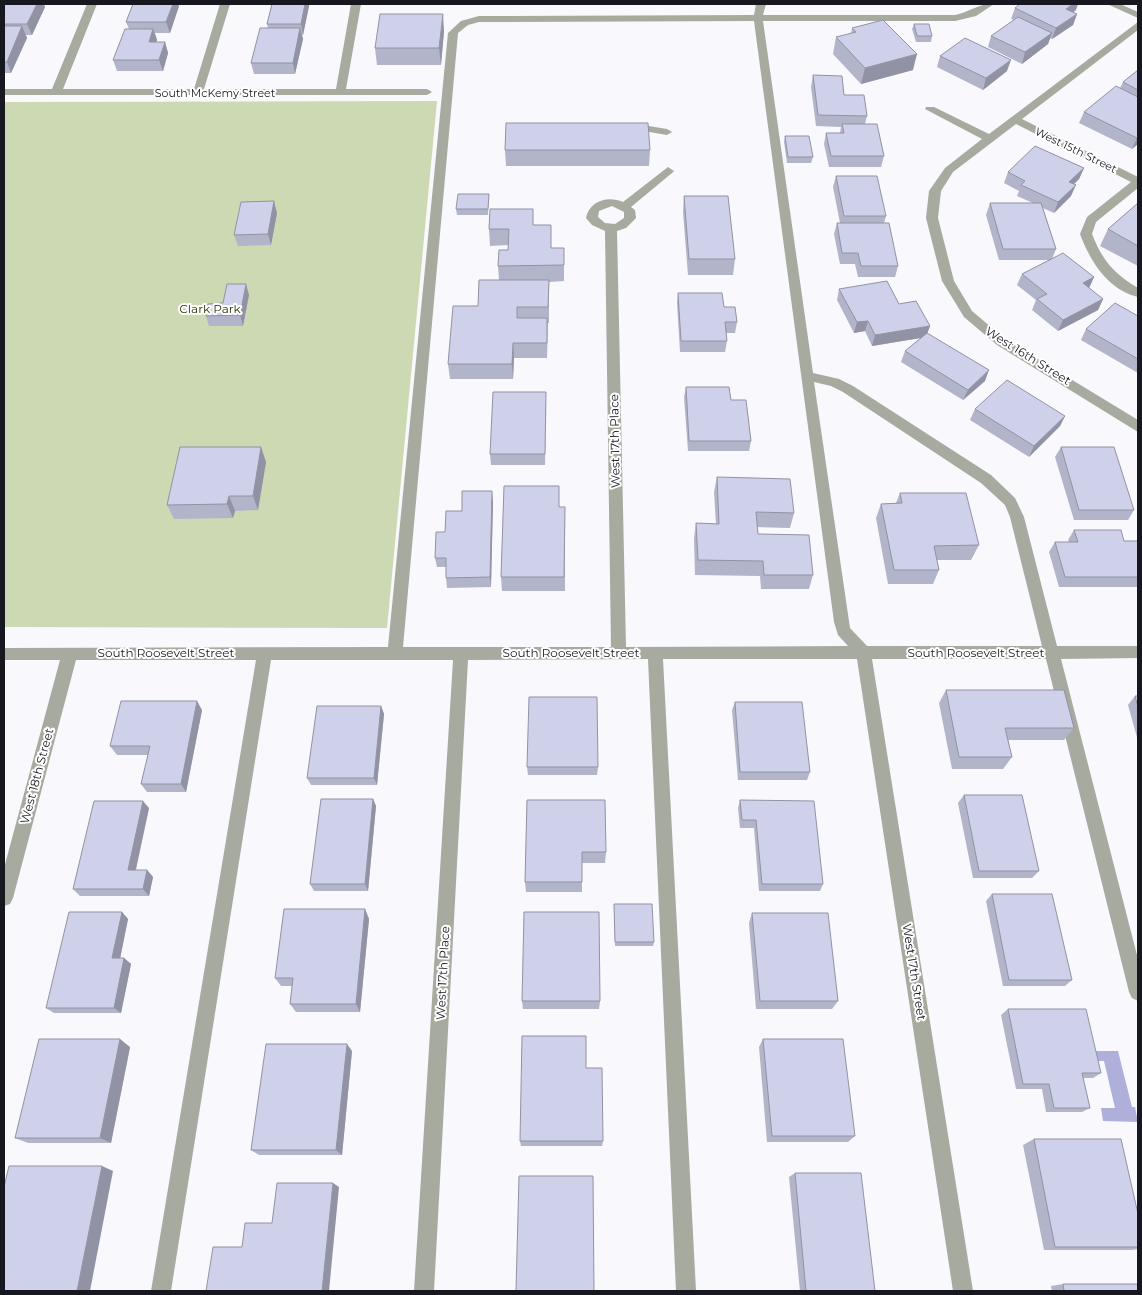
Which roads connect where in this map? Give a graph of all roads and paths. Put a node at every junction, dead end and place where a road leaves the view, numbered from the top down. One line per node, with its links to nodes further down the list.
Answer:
1 (92, 4): 12 (street)
2 (225, 4): 13 (street)
3 (356, 4): 14 (street)
4 (761, 4): 8 (street)
5 (989, 4): 8 (street)
6 (1112, 4): 7 (street)
7 (1138, 15)
8 (758, 18): 25 (street); 34 (street)
9 (1138, 25): 16 (street, West 16th Street)
10 (4, 92): 12 (street, South McKemy Street)
11 (427, 92): 14 (street, South McKemy Street)
12 (56, 93): 13 (street, South McKemy Street)
13 (198, 93): 14 (street, South McKemy Street)
14 (340, 93)
15 (930, 109): 19 (street)
16 (1014, 119): 19 (street, West 16th Street); 21 (street, West 15th Street)
17 (617, 126): 18 (street)
18 (667, 132)
19 (988, 138): 26 (street, West 16th Street)
20 (668, 170): 22 (street)
21 (1138, 181): 24 (street)
22 (625, 206): 23 (street); 23 (street)
23 (611, 228): 29 (street, West 17th Place)
24 (1138, 293)
25 (806, 376): 31 (street); 36 (street)
26 (1138, 427)
27 (1138, 652): 31 (street, South Roosevelt Street)
28 (70, 653): 32 (street, South Roosevelt Street); 33 (street, South Roosevelt Street); 37 (street, West 18th Street)
29 (619, 653): 30 (street, South Roosevelt Street); 35 (street, South Roosevelt Street)
30 (655, 653): 36 (street, South Roosevelt Street); 41 (street)
31 (1051, 653): 36 (street, South Roosevelt Street); 38 (street)
32 (4, 654)
33 (265, 654): 34 (street, South Roosevelt Street); 39 (street)
34 (395, 654): 35 (street, South Roosevelt Street)
35 (461, 654): 40 (street, West 17th Place)
36 (864, 654): 42 (street, West 17th Street)
37 (4, 898)
38 (1138, 992)
39 (161, 1291)
40 (424, 1291)
41 (686, 1291)
42 (963, 1291)

